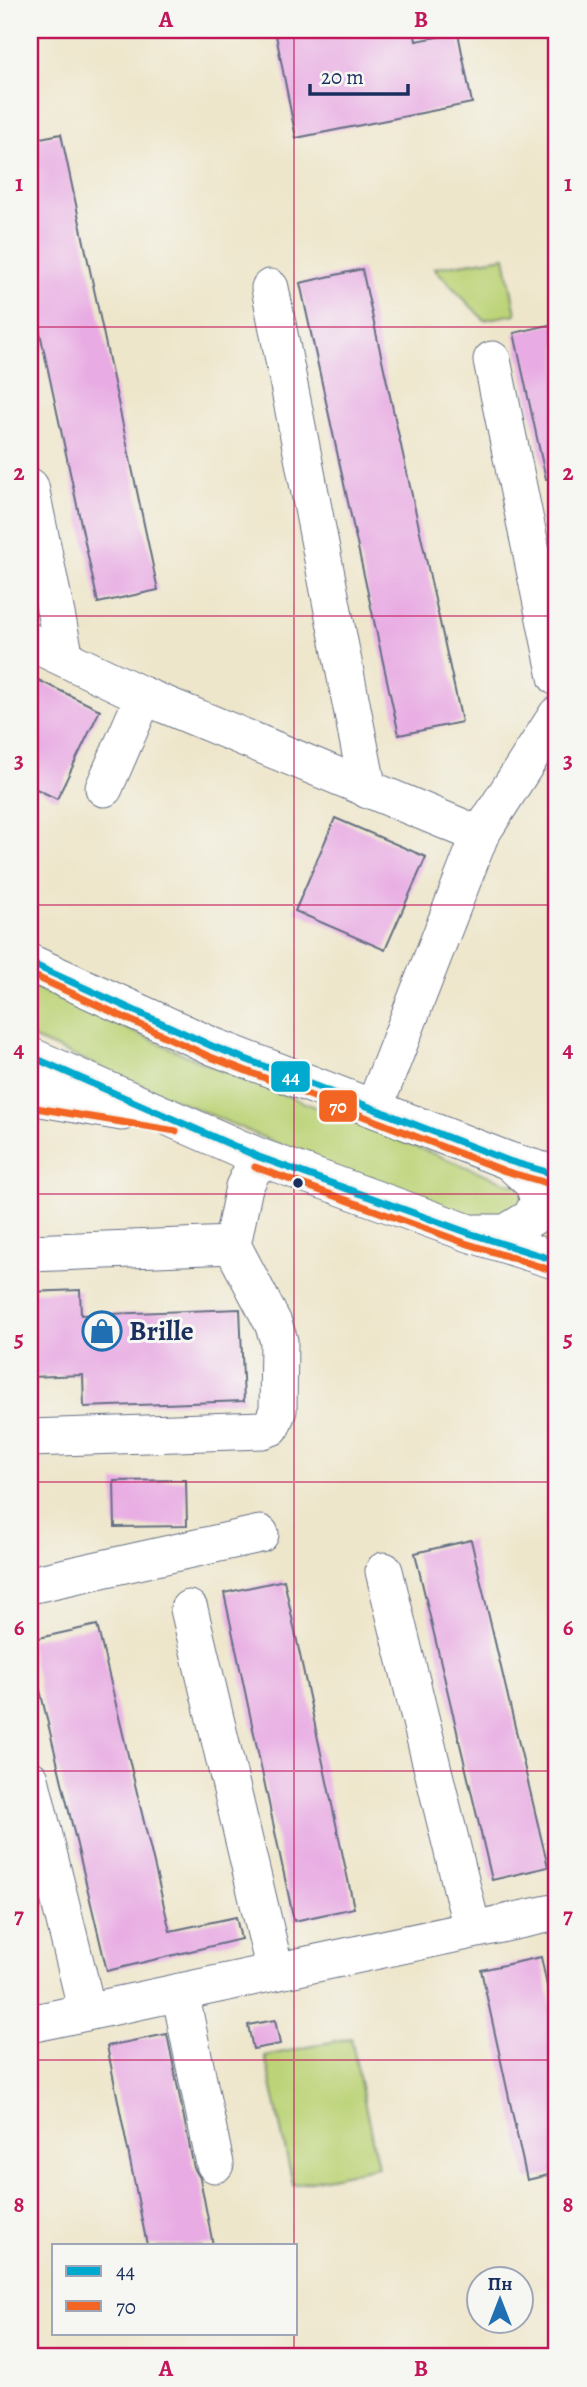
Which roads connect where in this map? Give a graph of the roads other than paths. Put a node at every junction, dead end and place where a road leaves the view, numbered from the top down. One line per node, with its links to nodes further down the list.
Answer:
1 (270, 288): 10 (street)
2 (492, 360): 6 (street)
3 (30, 487): 5 (street)
4 (30, 642): 5 (street)
5 (65, 658): 7 (street)
6 (557, 677)
7 (144, 696): 9 (street); 10 (street)
8 (557, 715): 11 (street)
9 (104, 788)
10 (368, 790): 11 (street)
11 (480, 835): 15 (street)
12 (30, 963): 15 (street)
13 (30, 1056): 16 (street)
14 (30, 1096): 16 (street)
15 (374, 1108): 18 (street)
16 (178, 1122): 17 (street)
17 (259, 1157): 20 (street); 21 (street)
18 (509, 1161): 19 (street); 20 (street)
19 (557, 1175)
20 (469, 1233): 23 (street)
21 (232, 1245): 22 (street); 24 (street)
22 (30, 1253)
23 (557, 1261)
24 (30, 1438)
25 (260, 1534): 27 (street)
26 (384, 1571): 31 (street)
27 (30, 1585)
28 (189, 1609): 32 (street)
29 (30, 1779): 34 (street)
30 (556, 1919): 31 (street)
31 (472, 1929): 32 (street)
32 (275, 1971): 33 (street)
33 (180, 1992): 34 (street); 36 (street)
34 (87, 2011): 35 (street)
35 (30, 2024)
36 (215, 2164)

